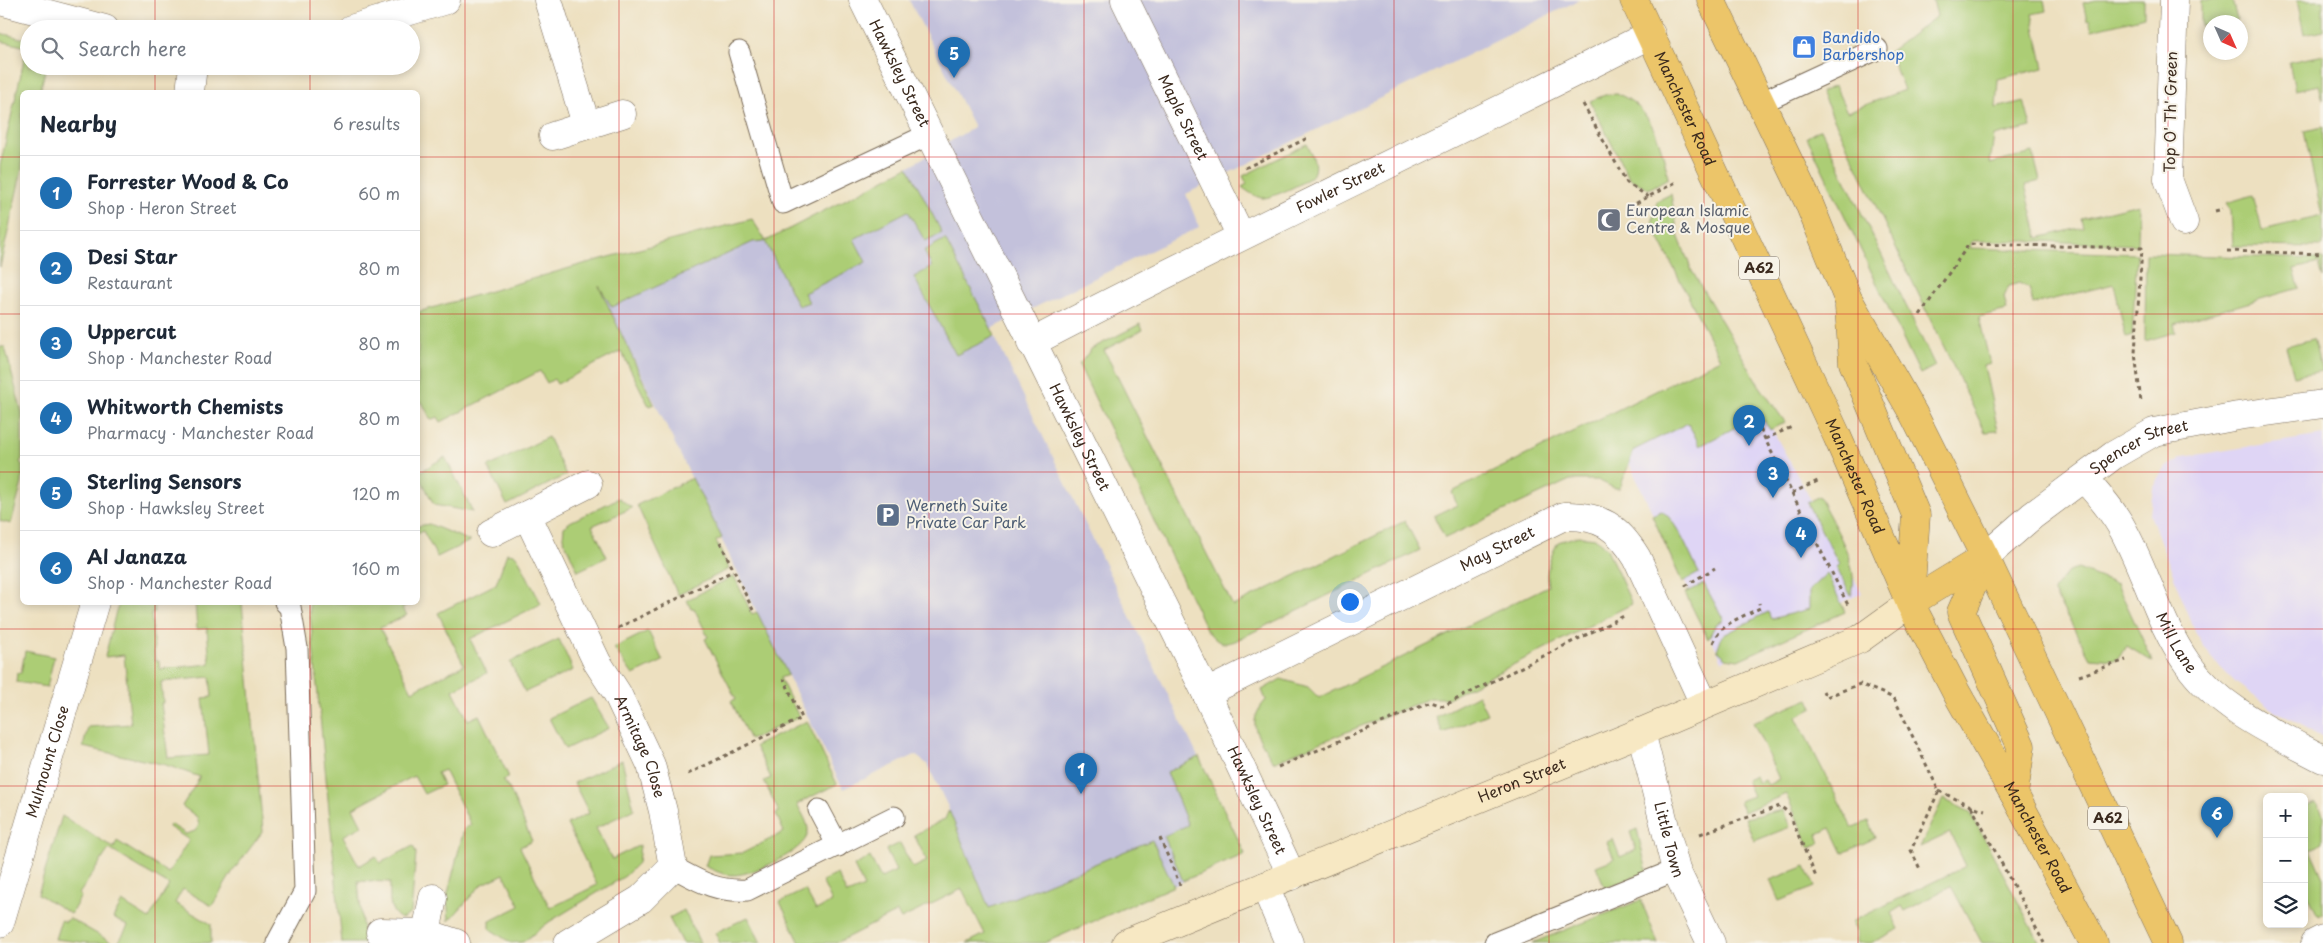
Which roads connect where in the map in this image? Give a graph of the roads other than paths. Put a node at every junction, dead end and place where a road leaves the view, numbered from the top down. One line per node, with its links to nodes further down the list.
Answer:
1 (446, 0): 10 (street)
2 (548, 0): 18 (street)
3 (864, 0): 19 (street, Hawksley Street)
4 (1125, 0): 22 (street, Maple Street)
5 (1634, 0): 11 (highway, Manchester Road / A62)
6 (1711, 0): 16 (highway, A62)
7 (2174, 0): 21 (street, Top O' Th' Green)
8 (0, 1): 9 (street)
9 (71, 20)
10 (380, 20)
11 (1650, 34): 22 (street, Fowler Street); 31 (highway, Manchester Road / A62)
12 (1877, 49): 16 (lane)
13 (739, 52): 19 (lane)
14 (192, 75): 15 (street)
15 (190, 90)
16 (1760, 103): 23 (highway, A62)
17 (622, 114): 18 (street)
18 (586, 124): 20 (street)
19 (930, 134): 24 (street, Hawksley Street)
20 (553, 136)
21 (2184, 222)
22 (1241, 236): 24 (street, Fowler Street)
23 (1848, 299): 30 (highway, A62); 31 (highway, A62)
24 (1031, 343): 34 (street, Hawksley Street)
25 (2323, 404): 26 (street, Spencer Street)
26 (2084, 478): 30 (street, Spencer Street); 37 (street, Mill Lane)
27 (588, 484): 28 (street)
28 (527, 515): 29 (street); 42 (street, Armitage Close)
29 (491, 532)
30 (1986, 557): 31 (highway); 38 (highway); 59 (highway, A62)
31 (1910, 603): 35 (street, Heron Street); 38 (highway, Manchester Road / A62)
32 (94, 605): 47 (street, Mulmount Close)
33 (288, 605): 51 (lane)
34 (1206, 693): 35 (street, May Street); 44 (street, Hawksley Street)
35 (1704, 704): 36 (street, Heron Street)
36 (1641, 732): 43 (street, Little Town); 44 (street, Heron Street)
37 (2323, 759)
38 (2014, 794): 58 (highway, Manchester Road / A62)
39 (819, 810): 41 (lane)
40 (894, 818): 41 (lane)
41 (838, 846): 42 (lane)
42 (673, 866): 53 (street)
43 (1676, 870): 56 (lane); 57 (street, Little Town)
44 (1292, 876): 45 (street, Heron Street)
45 (1265, 886): 54 (street, Heron Street); 55 (street)
46 (433, 898): 49 (street)
47 (0, 923)
48 (380, 932): 49 (street)
49 (426, 933): 52 (street)
50 (2323, 939): 60 (street)
51 (277, 943)
52 (456, 943)
53 (568, 943)
54 (1126, 943)
55 (1289, 943)
56 (1495, 943)
57 (1711, 943)
58 (2094, 943)
59 (2168, 943)
60 (2315, 943)

